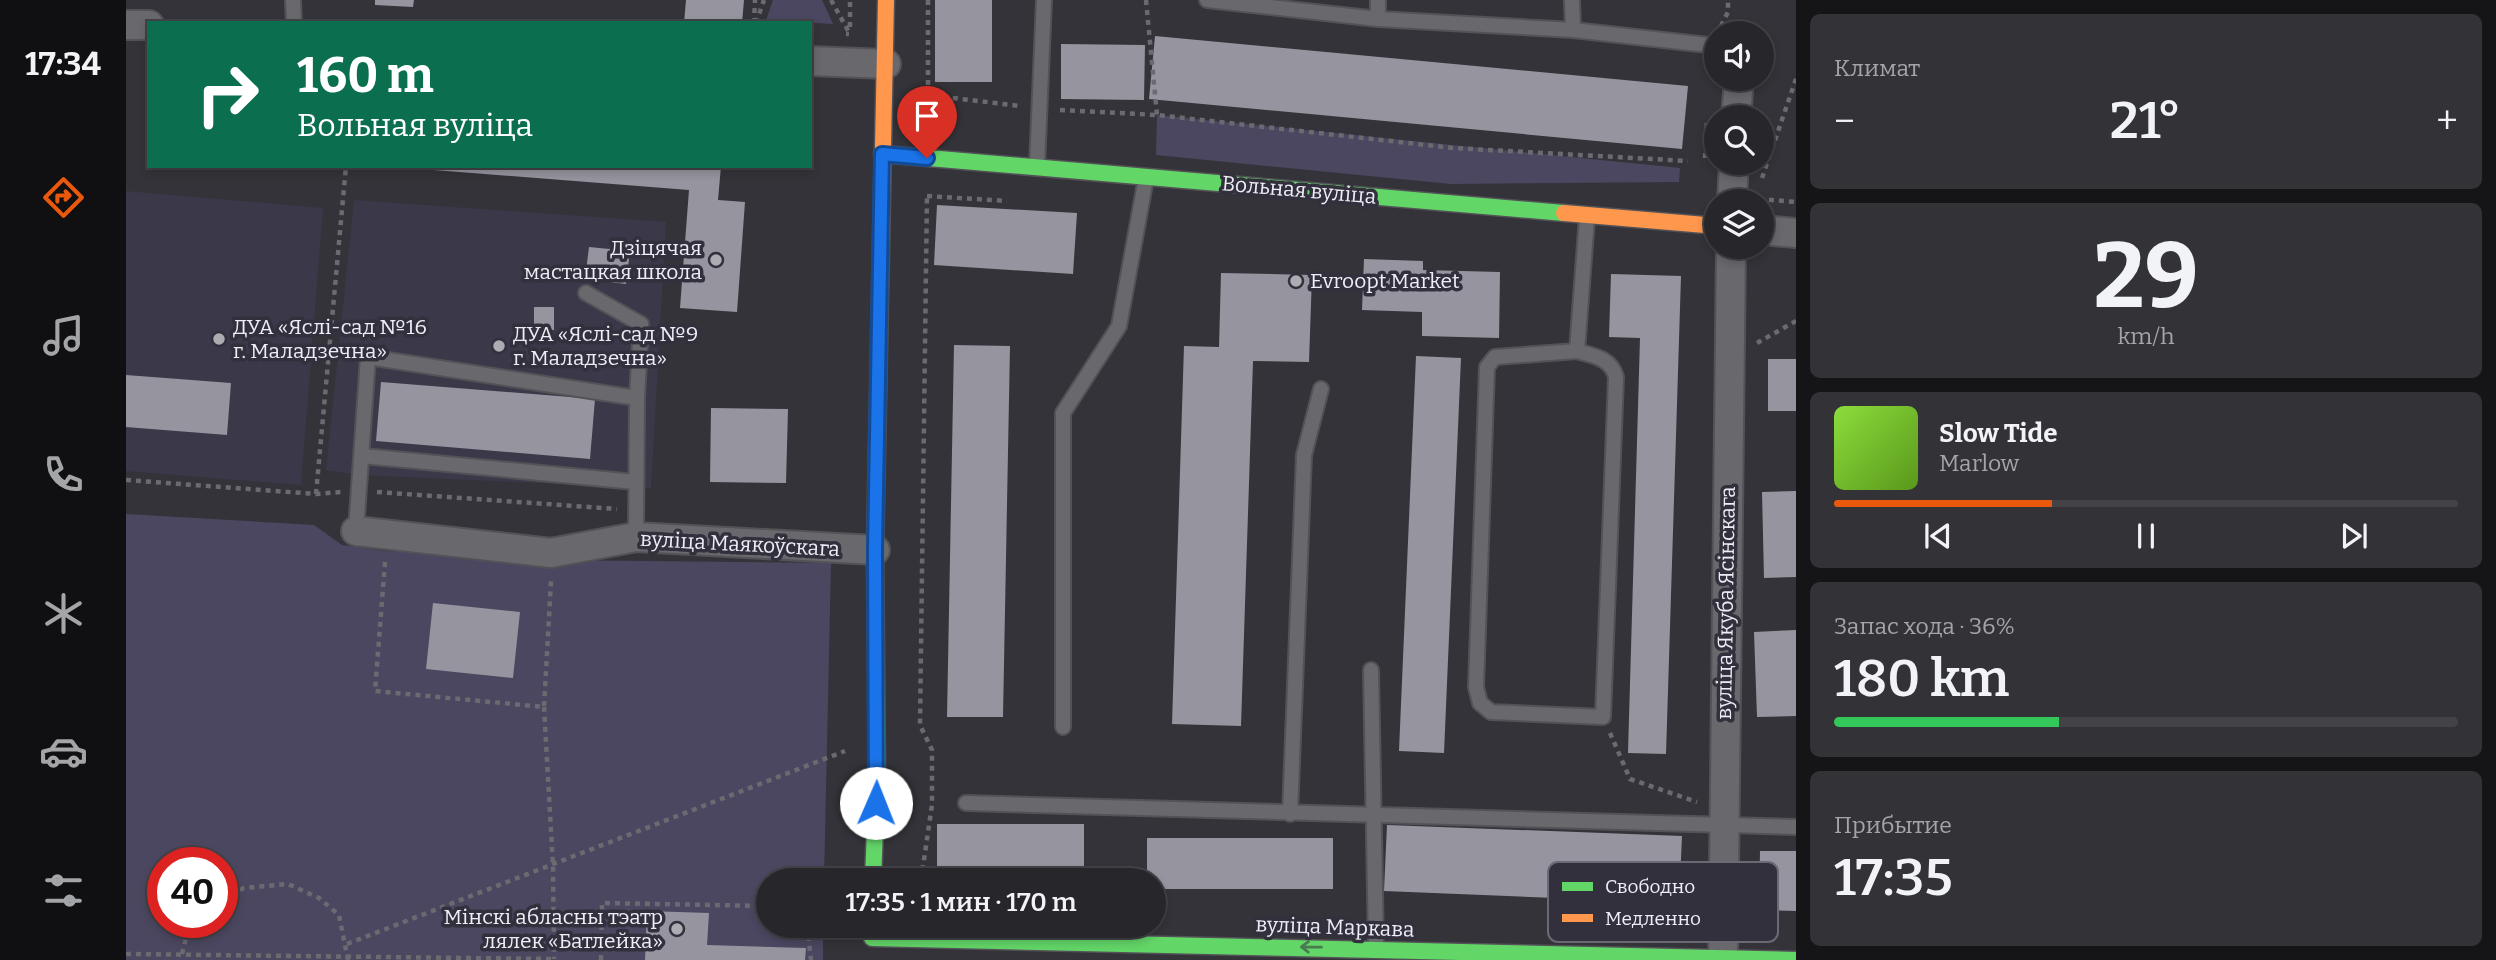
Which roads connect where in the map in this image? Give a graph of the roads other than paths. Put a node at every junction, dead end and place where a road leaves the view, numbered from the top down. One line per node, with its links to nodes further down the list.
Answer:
1 (293, 0): 8 (lane)
2 (886, 0): 14 (street)
3 (1044, 0): 16 (lane)
4 (1207, 0): 7 (lane)
5 (1378, 0): 7 (lane)
6 (1572, 0): 11 (lane)
7 (1378, 19): 11 (lane)
8 (294, 21)
9 (126, 24): 10 (street)
10 (147, 26)
11 (1573, 30): 12 (lane)
12 (1704, 45)
13 (812, 61): 14 (street)
14 (886, 64): 15 (street)
15 (882, 154): 16 (street, Вольная вуліца); 31 (street)
16 (1037, 167): 17 (street, Вольная вуліца)
17 (1146, 177): 18 (street, Вольная вуліца); 33 (lane)
18 (1587, 216): 19 (street, Вольная вуліца); 24 (lane)
19 (1704, 225)
20 (1774, 231): 21 (street)
21 (1796, 233)
22 (1731, 259): 37 (street, вуліца Якуба Ясінскага)
23 (586, 293): 26 (lane)
24 (1577, 351): 24 (lane)
25 (1321, 389): 35 (lane)
26 (637, 398): 27 (lane); 28 (lane)
27 (363, 456): 28 (lane); 30 (lane)
28 (635, 482): 29 (lane)
29 (637, 524): 30 (street, вуліца Маякоўскага); 31 (street, вуліца Маякоўскага)
30 (356, 531)
31 (875, 550): 40 (street)
32 (1371, 670): 36 (lane)
33 (1063, 727)
34 (966, 803): 35 (lane)
35 (1290, 814): 36 (lane)
36 (1373, 816): 37 (lane); 44 (lane)
37 (1723, 826): 38 (lane); 39 (street, вуліца Якуба Ясінскага)
38 (1796, 827)
39 (1723, 862)
40 (873, 868)
41 (872, 938): 45 (street)
42 (1050, 938): 44 (street, вуліца Маркава, one-way to 42)
43 (1723, 942): 46 (street, вуліца Якуба Ясінскага)
44 (1376, 949): 46 (street, вуліца Маркава)
45 (872, 960)
46 (1723, 960): 47 (street, вуліца Маркава)
47 (1796, 960)

